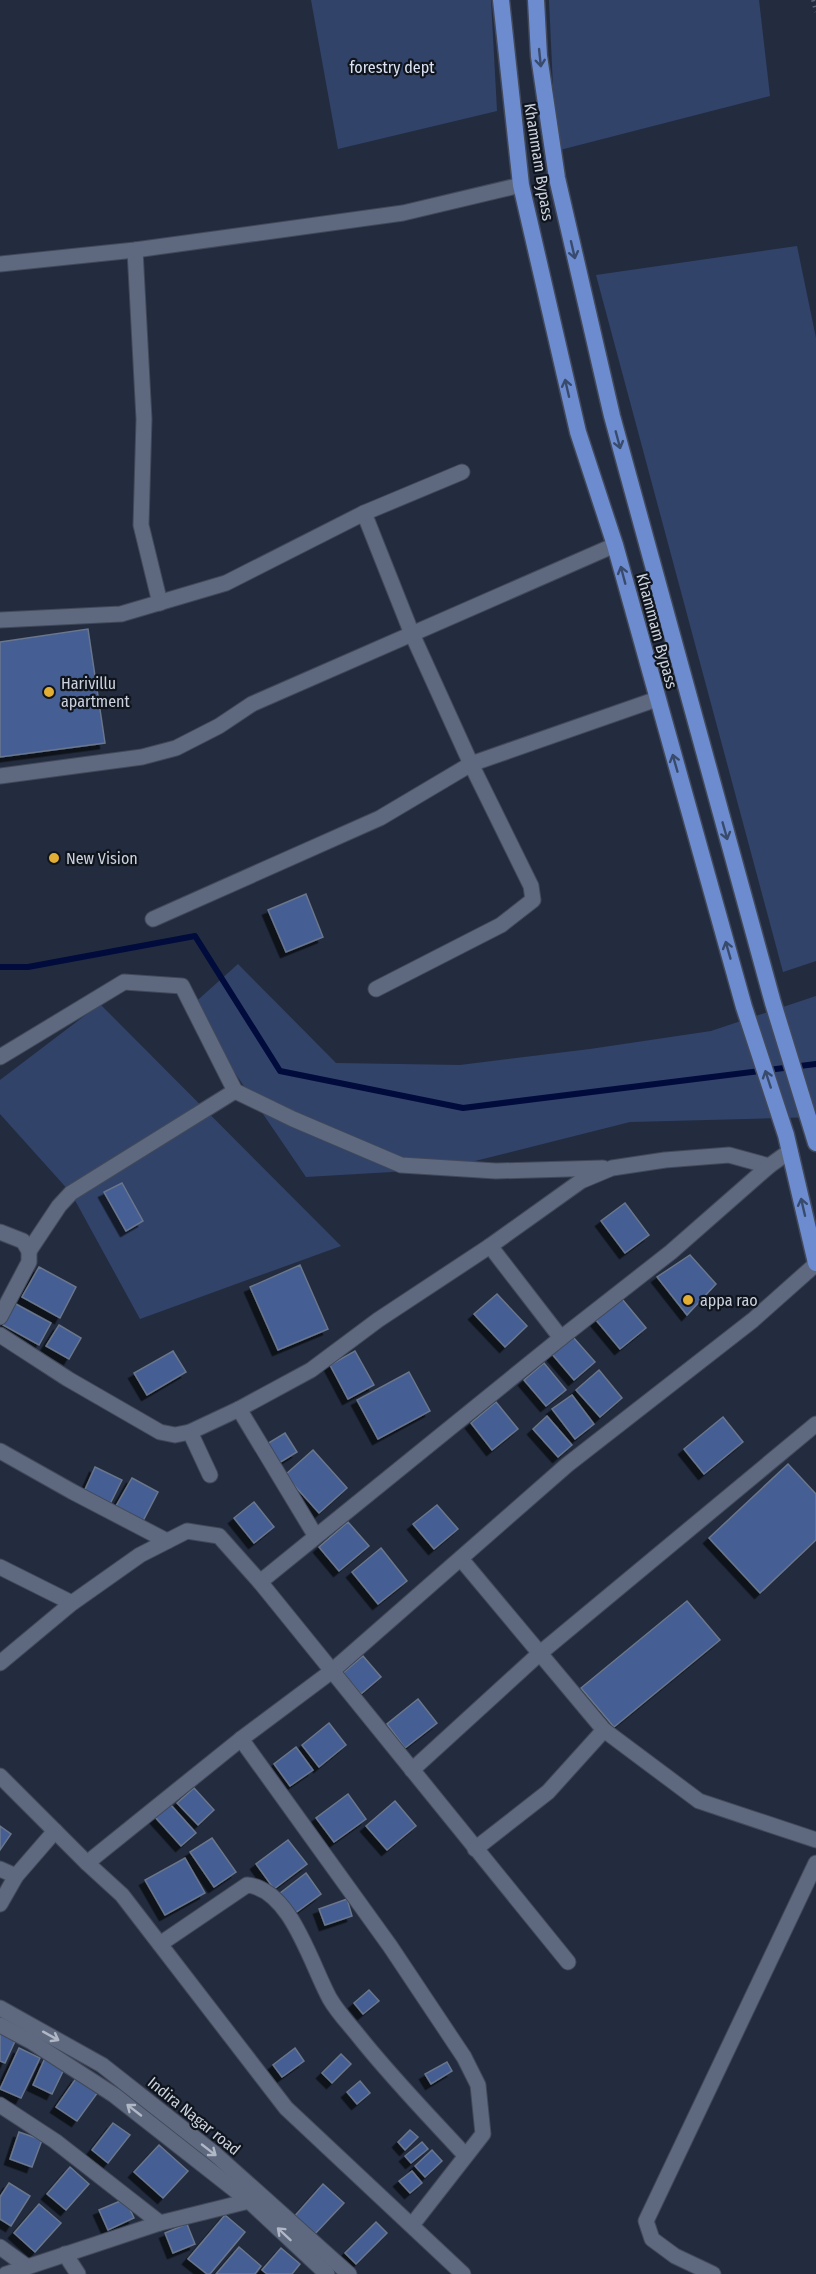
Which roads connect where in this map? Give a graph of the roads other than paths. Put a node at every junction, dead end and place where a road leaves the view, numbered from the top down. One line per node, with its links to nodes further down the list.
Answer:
1 (501, 0): 3 (highway, Khammam Bypass)
2 (536, 0): 20 (highway, Khammam Bypass, one-way to 20)
3 (521, 185): 4 (street); 8 (highway, Khammam Bypass, one-way to 3)
4 (135, 250): 5 (street); 9 (street)
5 (0, 264)
6 (462, 472): 7 (street)
7 (364, 513): 9 (street); 11 (street)
8 (615, 545): 11 (street); 12 (highway, Khammam Bypass, one-way to 8)
9 (160, 603): 10 (street)
10 (0, 620)
11 (412, 634): 13 (street); 14 (street)
12 (657, 699): 13 (street); 19 (highway, Khammam Bypass, one-way to 12)
13 (471, 764): 15 (street); 16 (street)
14 (0, 776)
15 (153, 919)
16 (376, 989)
17 (0, 1057): 18 (street)
18 (235, 1091): 22 (street); 25 (street)
19 (788, 1143): 21 (street); 26 (highway, Khammam Bypass, one-way to 19)
20 (816, 1143)
21 (769, 1166): 22 (street); 29 (street)
22 (612, 1168): 24 (street)
23 (0, 1232): 25 (street)
24 (489, 1246): 29 (street); 30 (street)
25 (29, 1251): 27 (street)
26 (816, 1264): 37 (street)
27 (0, 1317)
28 (0, 1335): 32 (street)
29 (561, 1338): 35 (street)
30 (239, 1409): 32 (street); 35 (street)
31 (816, 1424): 41 (street)
32 (190, 1431): 34 (street)
33 (0, 1451): 36 (street)
34 (210, 1475)
35 (315, 1535): 39 (street)
36 (167, 1541): 39 (street); 40 (street)
37 (461, 1559): 41 (street); 43 (street)
38 (0, 1567): 40 (street)
39 (260, 1582): 43 (street)
40 (72, 1603): 42 (street)
41 (539, 1654): 44 (street); 46 (street)
42 (0, 1663)
43 (332, 1671): 45 (street); 46 (street)
44 (604, 1730): 49 (street); 50 (street)
45 (242, 1740): 51 (street); 61 (street)
46 (412, 1770): 50 (street)
47 (0, 1776): 48 (street)
48 (55, 1831): 51 (street); 54 (street)
49 (816, 1840)
50 (475, 1849): 57 (street)
51 (87, 1863): 56 (street)
52 (816, 1863): 73 (street)
53 (0, 1869): 54 (street)
54 (16, 1876): 55 (street)
55 (0, 1904)
56 (160, 1944): 61 (street); 64 (street)
57 (568, 1962)
58 (0, 2008): 71 (street, Indira Nagar road, one-way to 71)
59 (0, 2025): 62 (street, Indira Nagar road, one-way to 59)
60 (0, 2105): 63 (street)
61 (465, 2155): 64 (street)
62 (249, 2201): 63 (street); 70 (street, Indira Nagar road, one-way to 62)
63 (160, 2223): 66 (street)
64 (412, 2225): 72 (street)
65 (0, 2247): 67 (street)
66 (65, 2254): 67 (street); 69 (street)
67 (26, 2266): 68 (street)
68 (6, 2274)
69 (78, 2274)
70 (327, 2274)
71 (349, 2274)
72 (463, 2274)
73 (713, 2274)

